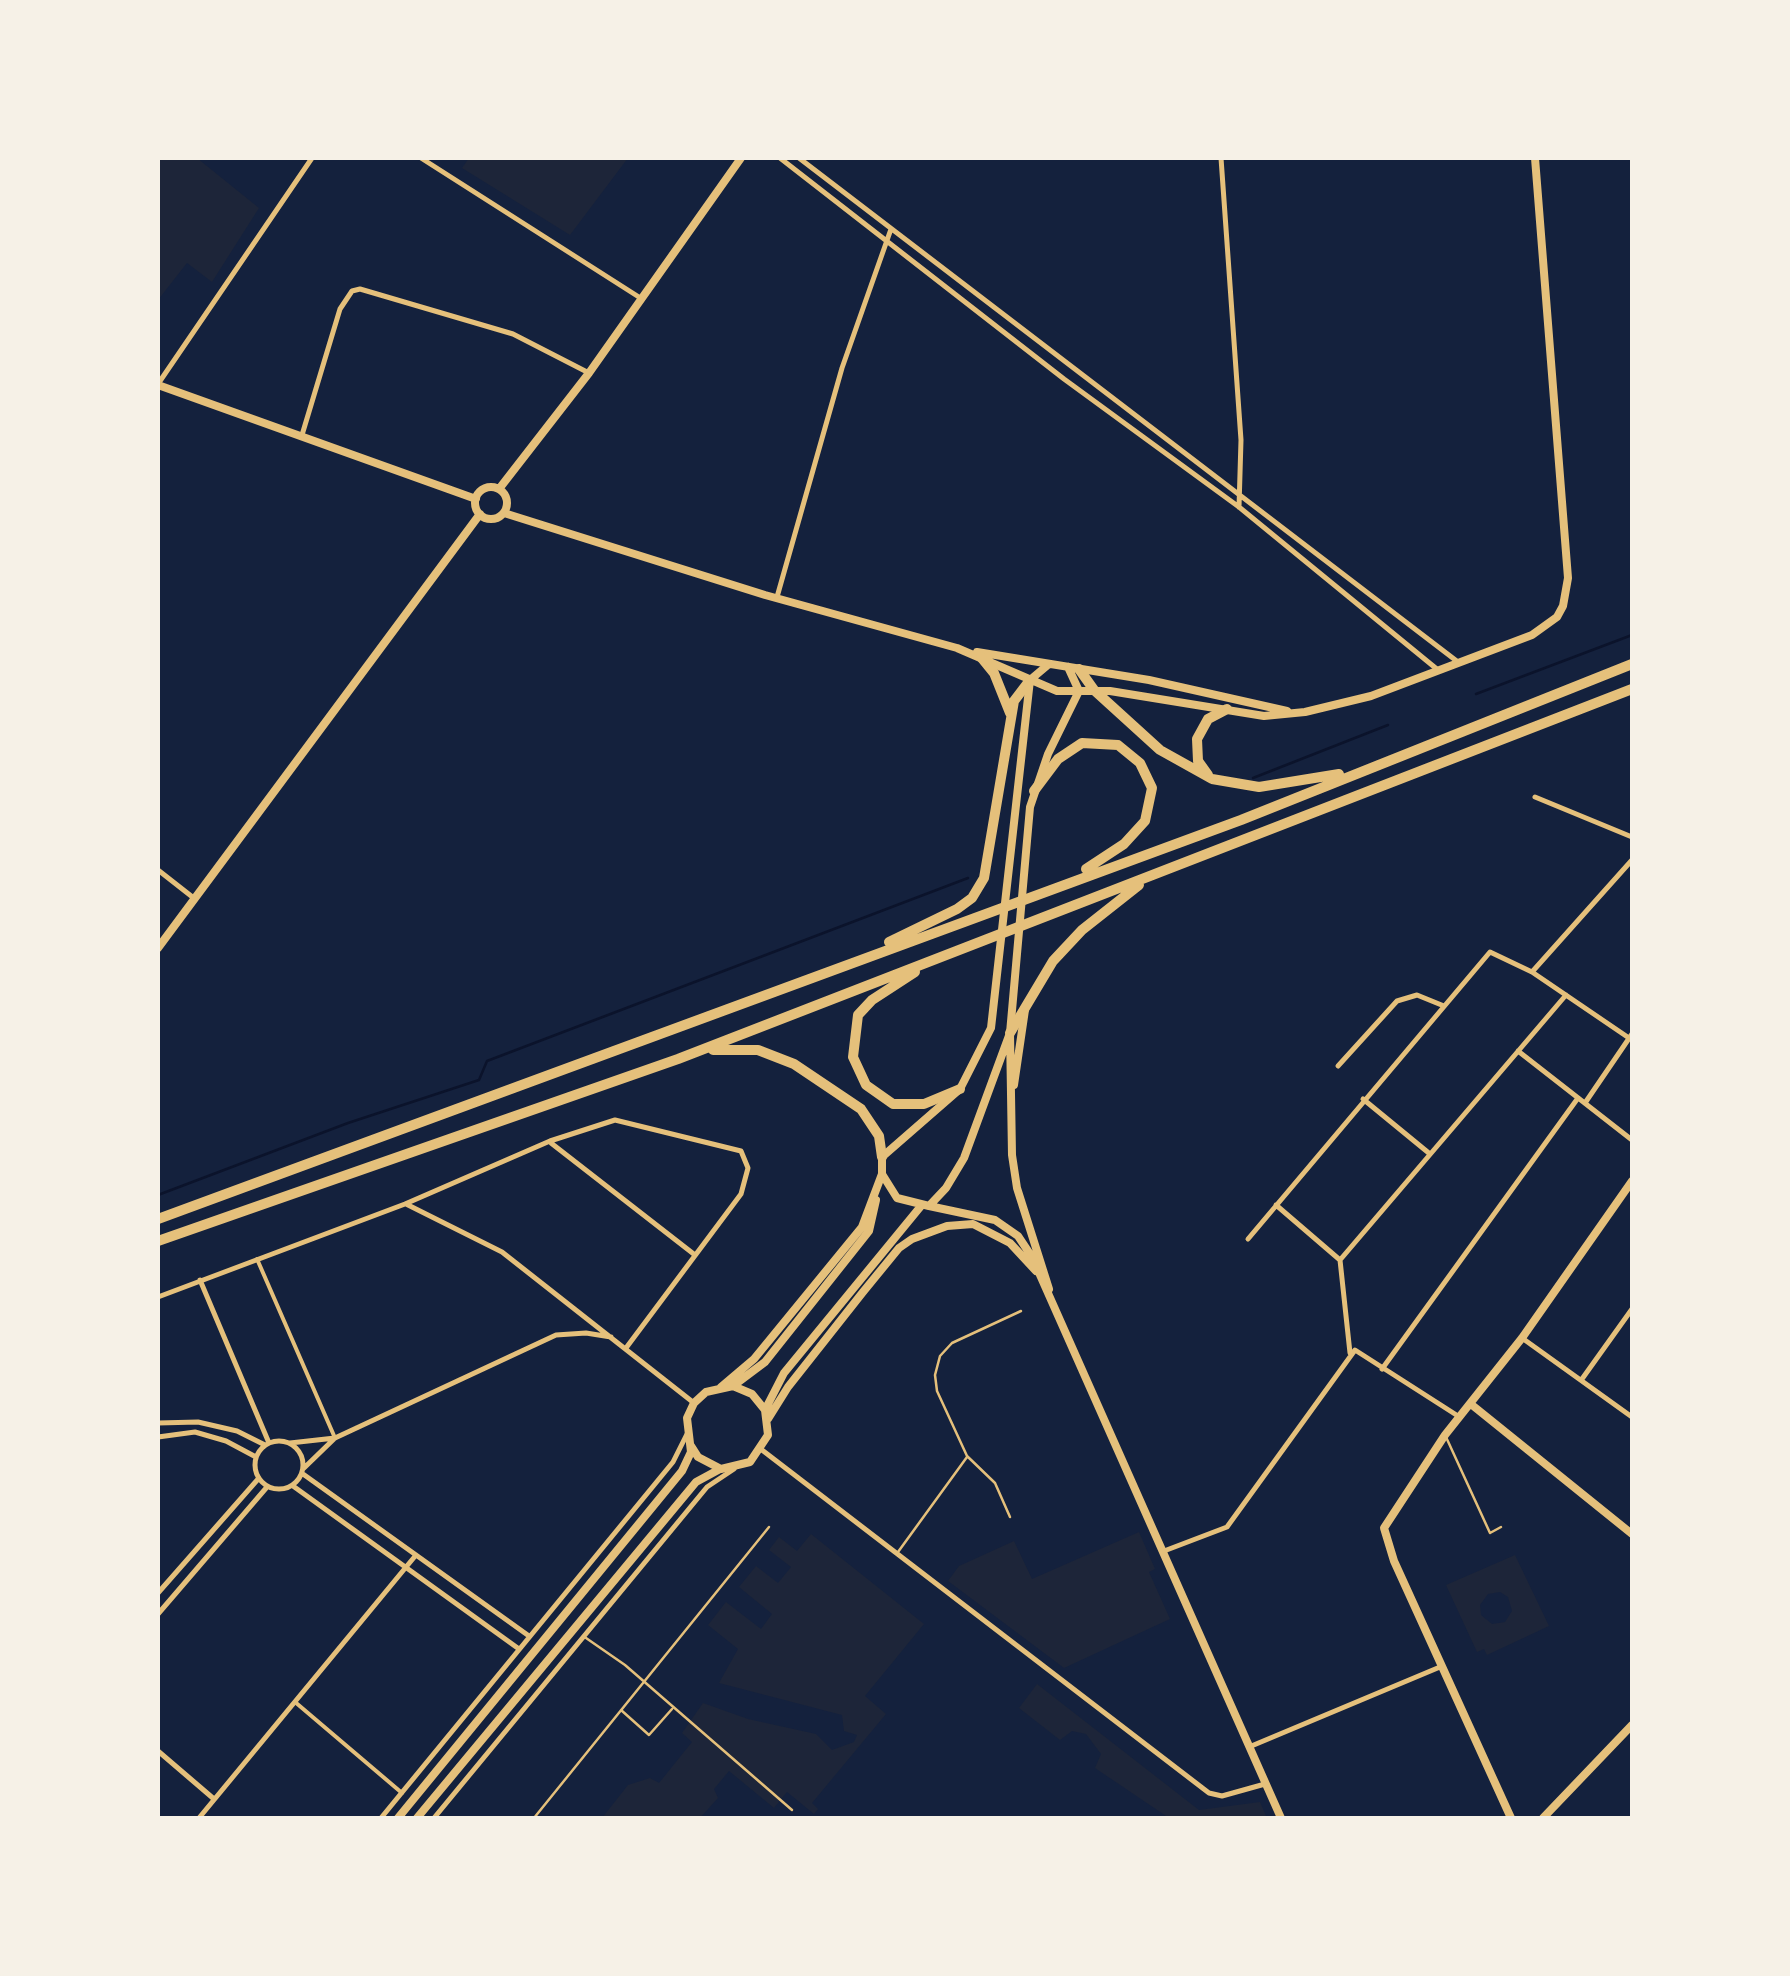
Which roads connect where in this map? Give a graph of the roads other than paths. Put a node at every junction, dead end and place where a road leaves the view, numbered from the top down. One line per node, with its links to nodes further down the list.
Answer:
1 (312, 158): 12 (street)
2 (421, 158): 10 (street)
3 (742, 158): 10 (street)
4 (780, 158): 9 (street)
5 (800, 158): 8 (street)
6 (1221, 158): 15 (street)
7 (1536, 158): 23 (street)
8 (891, 229): 9 (street); 15 (street)
9 (886, 241): 17 (street); 20 (street)
10 (643, 300): 11 (street)
11 (589, 373): 13 (street); 14 (street)
12 (158, 385): 13 (street)
13 (301, 437): 16 (street)
14 (499, 489): 16 (street); 18 (street)
15 (1241, 492): 17 (street); 23 (street)
16 (476, 499): 19 (street)
17 (1239, 507): 27 (street)
18 (504, 512): 19 (street); 20 (street)
19 (480, 514): 44 (street)
20 (777, 597): 21 (street)
21 (958, 648): 22 (street); 24 (street)
22 (980, 657): 28 (street); 34 (highway)
23 (1458, 662): 27 (street)
24 (1049, 664): 26 (street); 28 (street)
25 (1632, 664): 35 (highway)
26 (1074, 668): 30 (highway); 31 (street); 33 (street)
27 (1438, 670): 33 (street)
28 (1030, 680): 31 (street); 34 (highway); 57 (street)
29 (1632, 689): 42 (highway)
30 (1094, 690): 31 (street); 32 (street); 36 (highway)
31 (1079, 691): 37 (street)
32 (1227, 710): 33 (street); 36 (highway)
33 (1294, 712)
34 (1013, 723): 46 (highway)
35 (1368, 767): 36 (highway); 43 (highway)
36 (1212, 778)
37 (1034, 791): 43 (highway); 52 (street)
38 (1535, 797): 39 (street)
39 (1632, 836)
40 (1632, 860): 48 (street)
41 (158, 870): 44 (street)
42 (1149, 878): 47 (highway); 50 (highway)
43 (1062, 883): 46 (highway)
44 (195, 898): 45 (street)
45 (158, 948)
46 (859, 958): 72 (highway)
47 (926, 963): 55 (highway); 57 (highway)
48 (1532, 972): 49 (street); 51 (street)
49 (1566, 995): 53 (street); 54 (street)
50 (1026, 1004): 52 (highway); 61 (street)
51 (1444, 1006): 56 (street); 59 (street)
52 (1010, 1033): 61 (street); 70 (street)
53 (1631, 1036): 60 (street)
54 (1518, 1051): 58 (street); 64 (street)
55 (678, 1059): 65 (highway); 74 (highway)
56 (1338, 1066)
57 (960, 1089): 65 (street)
58 (1578, 1098): 60 (street); 88 (street)
59 (1362, 1099): 64 (street); 71 (street)
60 (1585, 1103): 62 (street)
61 (1010, 1114): 80 (street)
62 (1632, 1140)
63 (550, 1142): 69 (street); 75 (street); 75 (street)
64 (1431, 1155): 77 (street)
65 (882, 1157): 66 (street)
66 (882, 1174): 68 (street); 70 (street)
67 (1632, 1181): 85 (street)
68 (876, 1196): 90 (street); 91 (street)
69 (405, 1204): 76 (street); 84 (street)
70 (925, 1206): 78 (street); 94 (street)
71 (1276, 1206): 73 (street); 77 (street)
72 (158, 1218)
73 (1248, 1239)
74 (158, 1241)
75 (695, 1255): 86 (street)
76 (257, 1258): 79 (street); 102 (street)
77 (1340, 1260): 87 (street)
78 (1038, 1273): 80 (street); 97 (street)
79 (200, 1280): 81 (street); 103 (street)
80 (1049, 1293): 119 (street)
81 (158, 1297)
82 (1632, 1309): 89 (street)
83 (1021, 1311): 107 (lane)
84 (614, 1338): 86 (street); 102 (street)
85 (1522, 1338): 89 (street); 93 (street)
86 (626, 1348): 92 (street)
87 (1350, 1356): 88 (street); 119 (street)
88 (1382, 1369): 95 (street)
89 (1582, 1379): 96 (street)
90 (722, 1386): 91 (street); 92 (street)
91 (733, 1386): 94 (street)
92 (694, 1402): 99 (street)
93 (1472, 1404): 95 (street); 118 (street)
94 (765, 1410): 97 (street)
95 (1461, 1417): 100 (street)
96 (1632, 1417)
97 (768, 1420): 106 (street)
98 (158, 1423): 103 (street)
99 (687, 1434): 105 (street); 125 (street)
100 (1445, 1435): 117 (lane); 128 (street)
101 (158, 1436): 108 (street)
102 (335, 1438): 104 (street); 111 (street)
103 (267, 1444): 104 (street); 108 (street)
104 (290, 1444): 111 (street)
105 (690, 1446): 109 (street); 142 (street)
106 (762, 1450): 110 (street); 120 (street)
107 (968, 1456): 115 (lane); 120 (lane)
108 (256, 1458): 112 (street)
109 (721, 1468): 110 (street); 143 (street)
110 (734, 1469): 126 (street)
111 (303, 1471): 113 (street); 121 (street)
112 (258, 1478): 114 (street); 123 (street)
113 (293, 1486): 114 (street); 122 (street)
114 (268, 1487): 124 (street)
115 (1010, 1517)
116 (769, 1527): 129 (lane)
117 (1501, 1527)
118 (1632, 1534)
119 (1163, 1552): 134 (street)
120 (897, 1553): 136 (street)
121 (416, 1555): 122 (street); 125 (street)
122 (407, 1567): 127 (street); 130 (street)
123 (158, 1593)
124 (158, 1614)
125 (530, 1636): 127 (street)
126 (584, 1636): 129 (lane); 144 (street)
127 (519, 1650): 137 (street)
128 (1440, 1666): 134 (street); 147 (street)
129 (643, 1682): 131 (lane); 132 (lane)
130 (294, 1702): 137 (street); 138 (street)
131 (672, 1708): 132 (lane); 139 (lane)
132 (621, 1710): 145 (lane)
133 (1632, 1725): 148 (street)
134 (1249, 1747): 136 (street)
135 (158, 1751): 138 (street)
136 (1265, 1784): 146 (street)
137 (402, 1793): 141 (street)
138 (214, 1800): 140 (street)
139 (792, 1810)
140 (199, 1818)
141 (381, 1818)
142 (398, 1818)
143 (417, 1818)
144 (434, 1818)
145 (534, 1818)
146 (1281, 1818)
147 (1507, 1818)
148 (1543, 1818)

